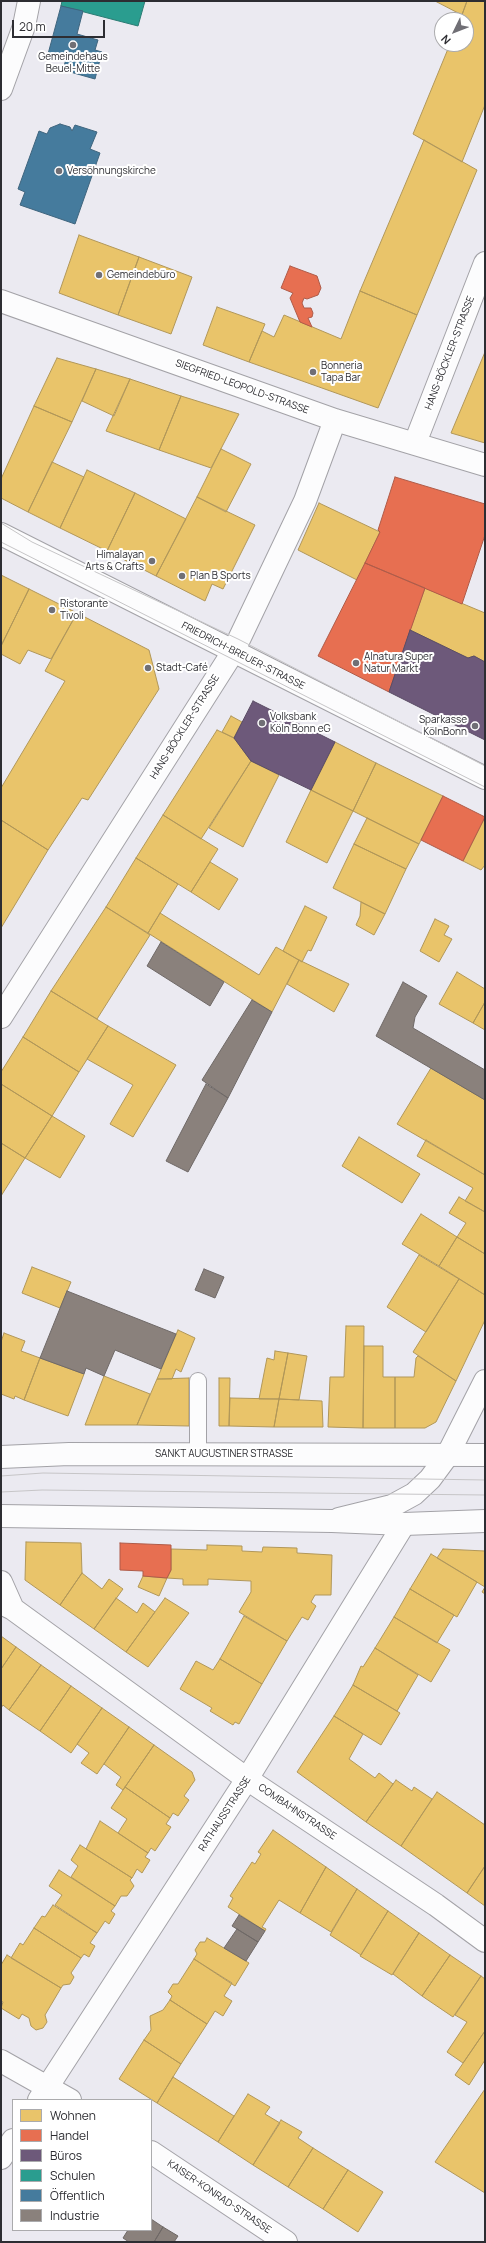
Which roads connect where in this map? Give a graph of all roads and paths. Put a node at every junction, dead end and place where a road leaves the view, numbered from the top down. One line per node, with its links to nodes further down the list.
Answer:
1 (29, 1): 2 (street)
2 (1, 89)
3 (485, 263): 6 (street, HANS-BÖCKLER-STRASSE)
4 (1, 301): 5 (street, SIEGFRIED-LEOPOLD-STRASSE)
5 (335, 420): 6 (street, SIEGFRIED-LEOPOLD-STRASSE); 9 (street, HANS-BÖCKLER-STRASSE)
6 (415, 443): 7 (street, SIEGFRIED-LEOPOLD-STRASSE)
7 (485, 465)
8 (1, 534): 9 (street, FRIEDRICH-BREUER-STRASSE)
9 (233, 652): 10 (street, FRIEDRICH-BREUER-STRASSE); 11 (street, HANS-BÖCKLER-STRASSE)
10 (485, 778)
11 (1, 1016)
12 (198, 1381): 14 (lane)
13 (485, 1381): 17 (street)
14 (198, 1454): 16 (street, SANKT AUGUSTINER STRASSE); 17 (street, SANKT AUGUSTINER STRASSE)
15 (485, 1455): 17 (street, SANKT AUGUSTINER STRASSE)
16 (2, 1456)
17 (447, 1456): 19 (street)
18 (1, 1516): 19 (street)
19 (332, 1521): 21 (street)
20 (485, 1521): 21 (street)
21 (404, 1524): 24 (street, RATHAUSSTRASSE)
22 (1, 1582): 23 (street, COMBAHNSTRASSE)
23 (7, 1606): 24 (street, COMBAHNSTRASSE)
24 (247, 1779): 25 (street, COMBAHNSTRASSE); 27 (street, RATHAUSSTRASSE)
25 (485, 1941)
26 (1, 2061): 27 (street)
27 (43, 2094): 28 (street)
28 (66, 2099)
29 (12, 2142): 31 (street)
30 (152, 2153): 32 (street, KAISER-KONRAD-STRASSE)
31 (1, 2158)
32 (286, 2242)

